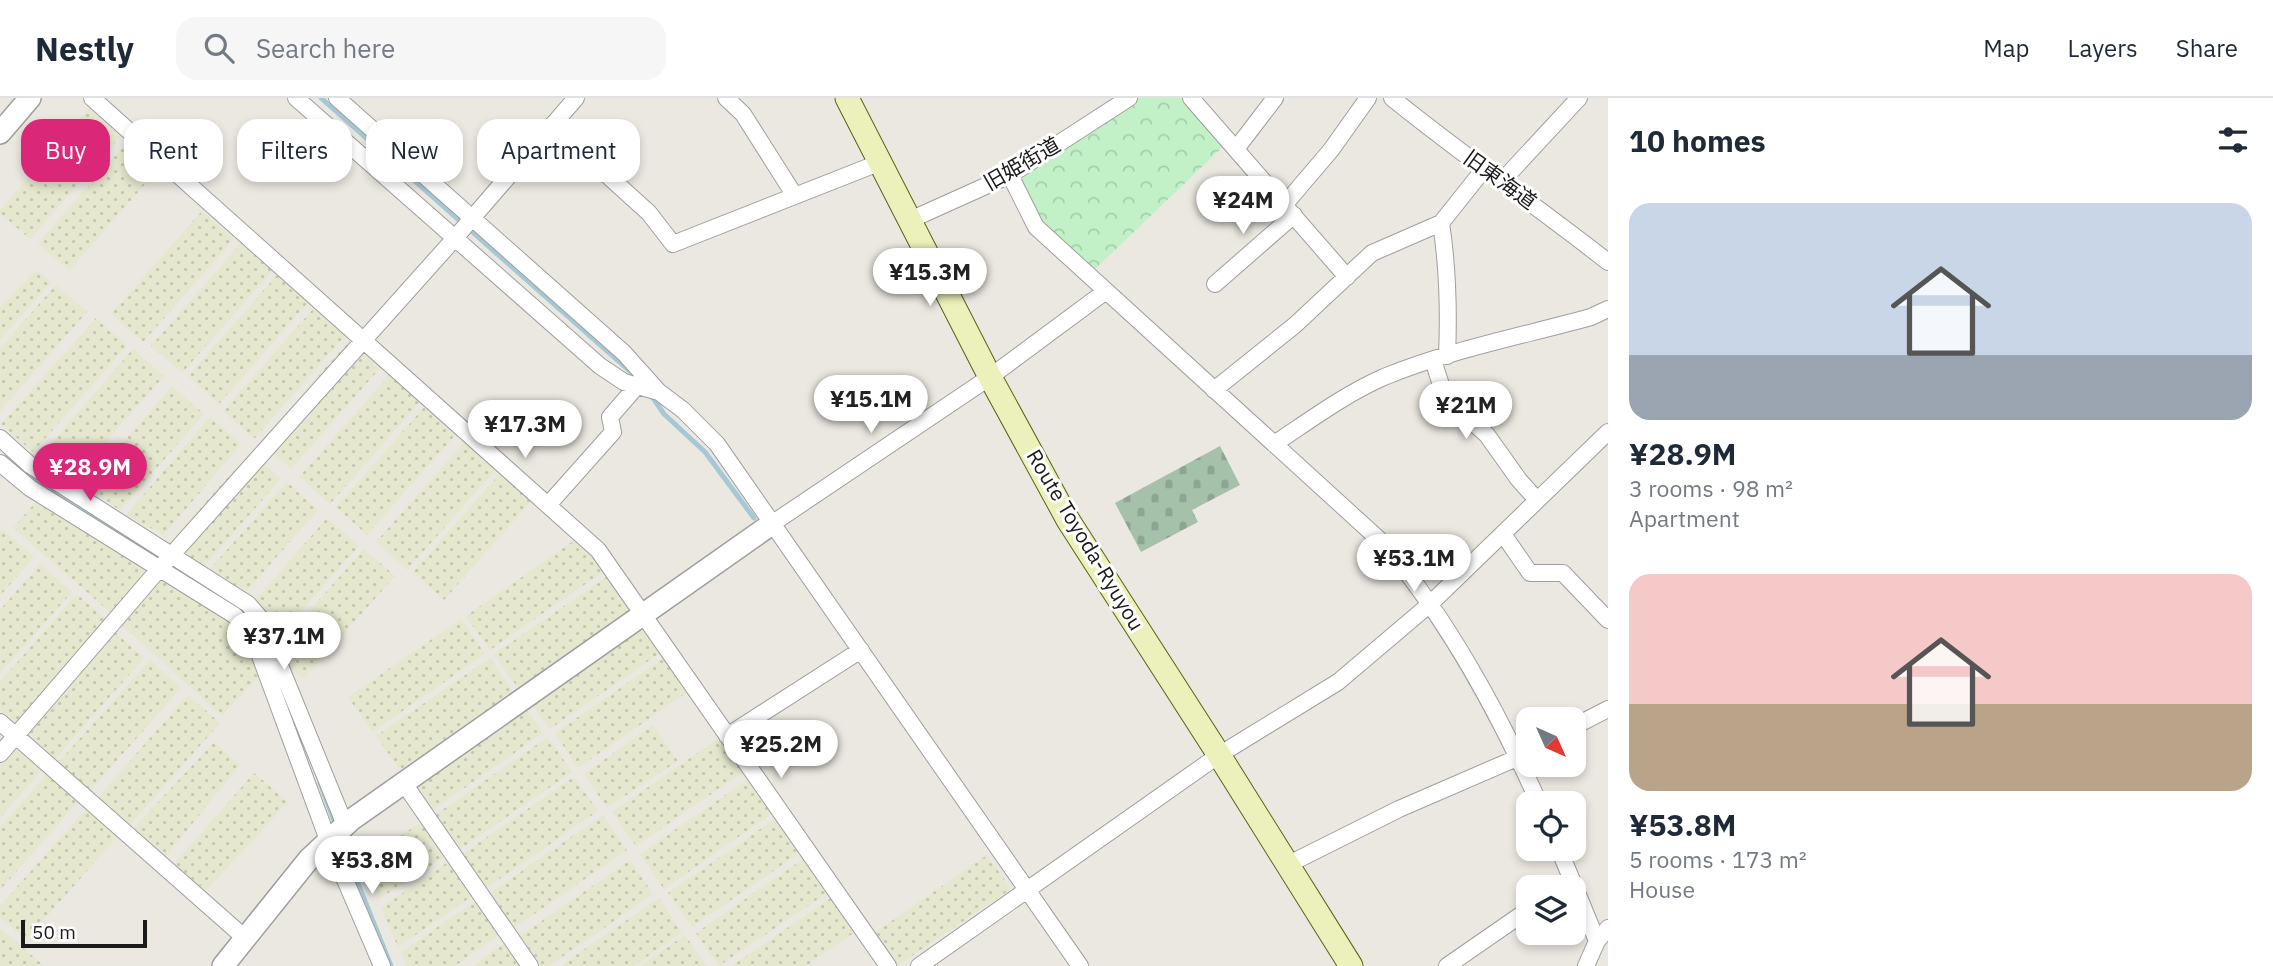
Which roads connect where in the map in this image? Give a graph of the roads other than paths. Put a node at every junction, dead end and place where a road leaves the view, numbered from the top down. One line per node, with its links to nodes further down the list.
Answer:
1 (30, 98): 15 (street)
2 (92, 98): 34 (street)
3 (296, 98): 28 (street)
4 (337, 98): 25 (street)
5 (576, 98): 14 (street)
6 (726, 98): 23 (street)
7 (847, 98): 17 (main road, Route Toyoda-Ryuyou)
8 (1129, 98): 19 (street, 旧姫街道)
9 (1191, 98): 16 (street)
10 (1275, 98): 16 (street)
11 (1368, 98): 24 (street)
12 (1392, 98): 18 (street, 旧東海道)
13 (1579, 98): 20 (street)
14 (557, 119)
15 (0, 133)
16 (1236, 149): 24 (street)
17 (881, 162): 23 (street); 26 (main road, Route Toyoda-Ryuyou)
18 (1484, 169): 20 (street, 旧東海道); 27 (street)
19 (1010, 175): 26 (street, 旧姫街道); 32 (street)
20 (1502, 181): 29 (street, 旧東海道)
21 (502, 182): 25 (street)
22 (615, 182): 23 (street)
23 (795, 196)
24 (1289, 210): 30 (street); 31 (street)
25 (471, 218): 28 (street); 39 (street)
26 (910, 220): 36 (main road, Route Toyoda-Ryuyou)
27 (1441, 223): 30 (street); 35 (street)
28 (455, 238): 34 (street); 37 (street)
29 (1608, 262)
30 (1347, 277): 38 (street)
31 (1215, 284)
32 (1106, 291): 36 (street); 38 (street)
33 (1608, 309): 35 (street)
34 (364, 340): 45 (street); 48 (street)
35 (1440, 358): 42 (street); 44 (street)
36 (990, 377): 46 (street); 61 (main road, Route Toyoda-Ryuyou)
37 (637, 386): 39 (street); 45 (street)
38 (1214, 390): 42 (street)
39 (659, 392): 46 (street)
40 (1608, 432): 44 (street)
41 (0, 438): 48 (street)
42 (1273, 444): 50 (street)
43 (0, 463): 49 (street)
44 (1537, 500): 47 (street)
45 (548, 505): 51 (street)
46 (774, 523): 51 (street); 53 (street)
47 (1503, 534): 50 (street); 52 (street)
48 (172, 554): 49 (street); 64 (street)
49 (160, 568): 57 (street); 65 (street)
50 (1430, 604): 59 (street); 61 (street)
51 (643, 616): 58 (street); 63 (street)
52 (1608, 620)
53 (861, 650): 58 (street); 67 (street)
54 (1608, 709): 55 (street)
55 (1586, 720)
56 (0, 722): 57 (street)
57 (16, 736): 60 (street); 71 (street)
58 (727, 736): 76 (street)
59 (1516, 744)
60 (0, 754)
61 (1219, 755): 66 (main road, Route Toyoda-Ryuyou); 67 (street)
62 (1516, 759): 66 (street)
63 (403, 782): 64 (street); 75 (street)
64 (345, 825): 65 (street)
65 (328, 840): 71 (street); 74 (street)
66 (1287, 865): 79 (main road, Route Toyoda-Ryuyou)
67 (1027, 891): 77 (street); 78 (street)
68 (1516, 918): 80 (street)
69 (1608, 928): 72 (street)
70 (1586, 936): 72 (street)
71 (245, 938): 73 (street)
72 (1594, 957)
73 (223, 966)
74 (382, 966)
75 (530, 966)
76 (888, 966)
77 (919, 966)
78 (1080, 966)
79 (1351, 966)
80 (1447, 966)

